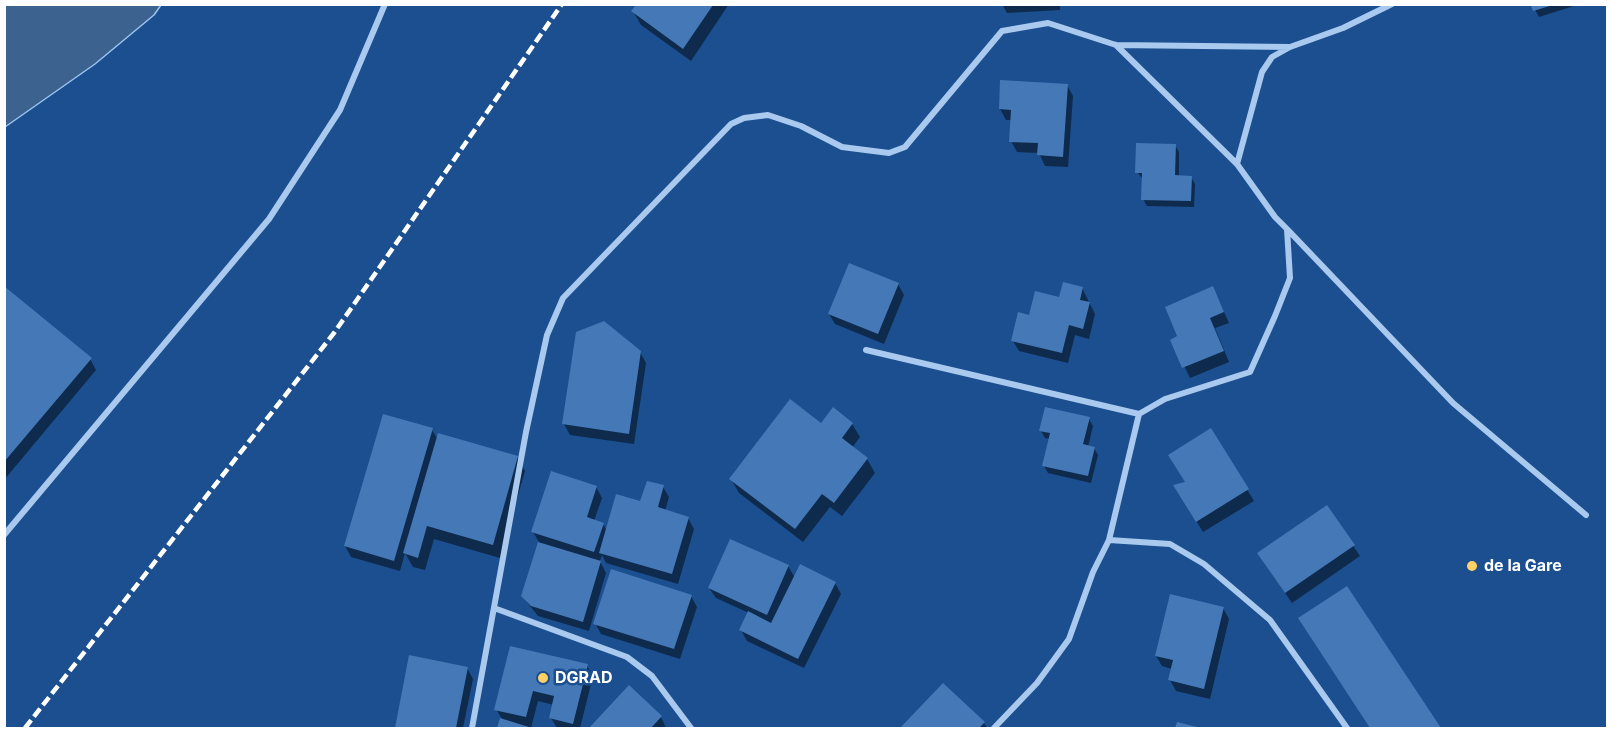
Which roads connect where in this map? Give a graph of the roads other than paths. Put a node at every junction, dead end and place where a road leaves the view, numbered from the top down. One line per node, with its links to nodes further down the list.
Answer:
1 (385, 4): 10 (street)
2 (1392, 4): 4 (street)
3 (1116, 45): 4 (street); 5 (street); 12 (street)
4 (1290, 47): 5 (street)
5 (1237, 164): 6 (street)
6 (1287, 229): 8 (street); 9 (street)
7 (866, 350): 8 (street)
8 (1139, 414): 11 (street)
9 (1586, 515)
10 (4, 535)
11 (1109, 540): 15 (street); 16 (street)
12 (494, 608): 13 (street); 14 (street)
13 (472, 729)
14 (691, 729)
15 (994, 729)
16 (1347, 729)

